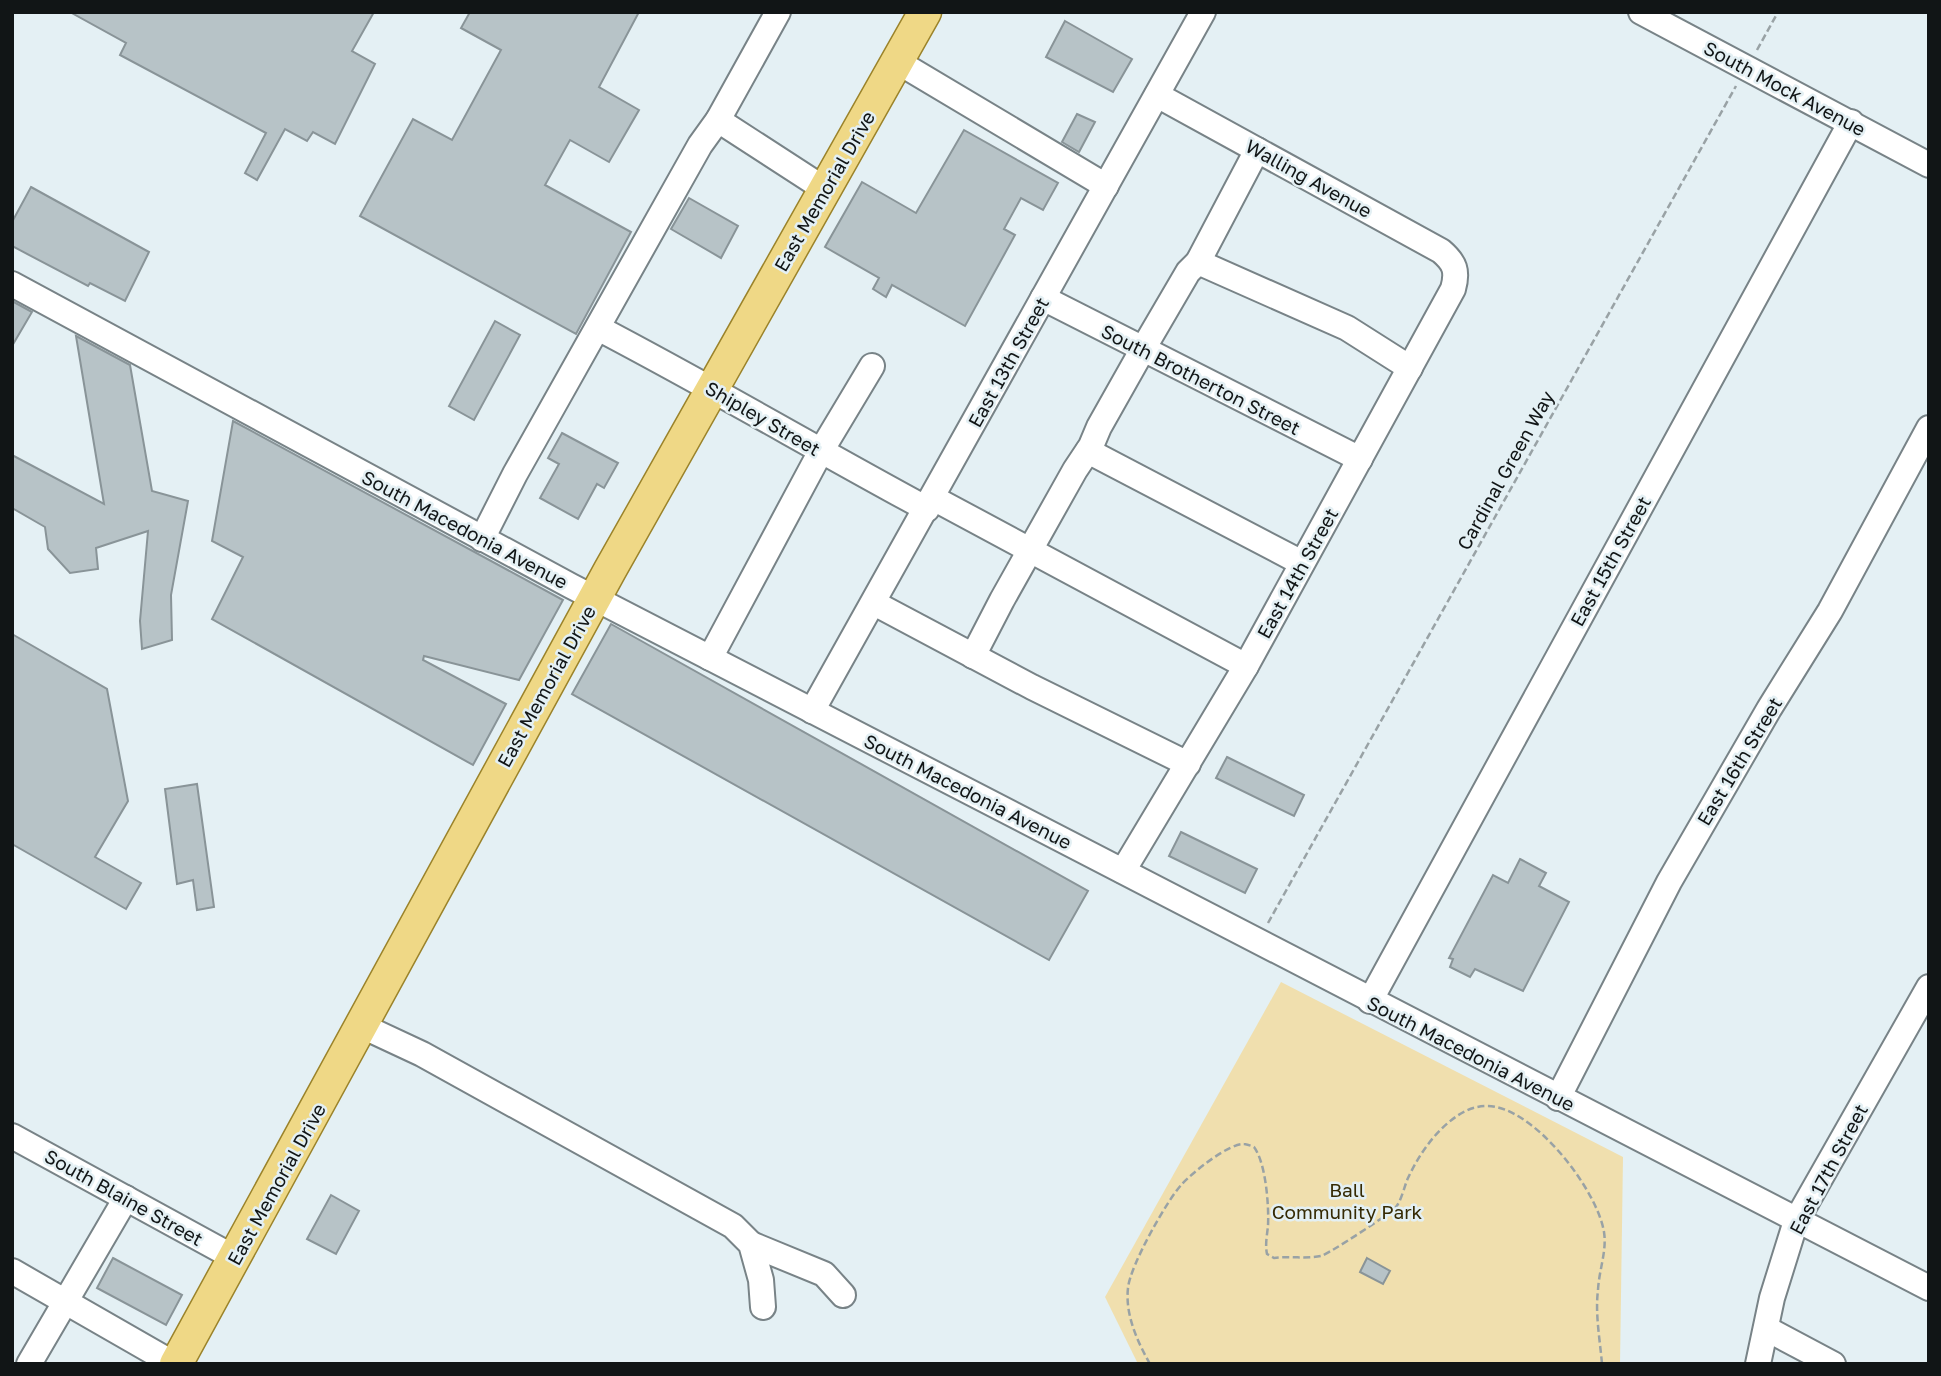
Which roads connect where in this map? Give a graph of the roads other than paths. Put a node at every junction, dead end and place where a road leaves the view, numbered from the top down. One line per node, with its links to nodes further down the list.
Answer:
1 (778, 12): 7 (street)
2 (925, 12): 5 (main road, East Memorial Drive)
3 (1203, 12): 6 (street, East 13th Street)
4 (1641, 12): 8 (street, South Mock Avenue)
5 (898, 62): 11 (street); 12 (main road, East Memorial Drive)
6 (1157, 95): 9 (street, Walling Avenue); 11 (street, East 13th Street)
7 (718, 120): 12 (street); 17 (street)
8 (1850, 122): 10 (street, South Mock Avenue); 39 (street, East 15th Street)
9 (1258, 150): 13 (street); 14 (street, Walling Avenue)
10 (1929, 165)
11 (1106, 186): 16 (street, East 13th Street)
12 (826, 190): 21 (main road, East Memorial Drive)
13 (1198, 262): 18 (street); 20 (street)
14 (1456, 268): 20 (street, East 14th Street)
15 (12, 284): 27 (street, South Macedonia Avenue)
16 (1043, 298): 18 (street, South Brotherton Street); 26 (street, East 13th Street)
17 (598, 328): 21 (street, Shipley Street); 27 (street)
18 (1143, 349): 24 (street); 25 (street, South Brotherton Street)
19 (872, 366): 23 (street)
20 (1410, 368): 25 (street, East 14th Street)
21 (711, 389): 23 (street, Shipley Street); 30 (main road, East Memorial Drive)
22 (1929, 428): 41 (street, East 16th Street)
23 (821, 451): 26 (street, Shipley Street); 33 (street)
24 (1088, 451): 28 (street); 29 (street)
25 (1360, 459): 29 (street, East 14th Street)
26 (930, 503): 28 (street, Shipley Street); 31 (street, East 13th Street)
27 (482, 539): 30 (street, South Macedonia Avenue)
28 (1030, 551): 32 (street); 34 (street, Shipley Street)
29 (1302, 563): 34 (street, East 14th Street)
30 (594, 598): 33 (street, South Macedonia Avenue); 40 (main road, East Memorial Drive)
31 (874, 603): 32 (street); 35 (street, East 13th Street)
32 (973, 656): 36 (street)
33 (710, 658): 35 (street, South Macedonia Avenue)
34 (1246, 666): 36 (street, East 14th Street)
35 (813, 711): 37 (street, South Macedonia Avenue)
36 (1188, 764): 37 (street, East 14th Street)
37 (1122, 871): 39 (street, South Macedonia Avenue)
38 (1929, 986): 44 (street, East 17th Street)
39 (1370, 1001): 41 (street, South Macedonia Avenue)
40 (362, 1026): 45 (street); 46 (main road, East Memorial Drive)
41 (1559, 1098): 44 (street, South Macedonia Avenue)
42 (16, 1145): 43 (street, South Blaine Street)
43 (126, 1198): 46 (street, South Blaine Street); 50 (street)
44 (1796, 1221): 48 (street, South Macedonia Avenue); 52 (street, East 17th Street)
45 (751, 1244): 49 (street); 51 (street)
46 (235, 1258): 54 (main road, East Memorial Drive)
47 (12, 1271): 50 (street)
48 (1929, 1288)
49 (843, 1295)
50 (65, 1302): 53 (street); 54 (street)
51 (763, 1307)
52 (1767, 1329): 55 (street, East 17th Street); 56 (street)
53 (29, 1364)
54 (175, 1364)
55 (1758, 1364)
56 (1833, 1364)

